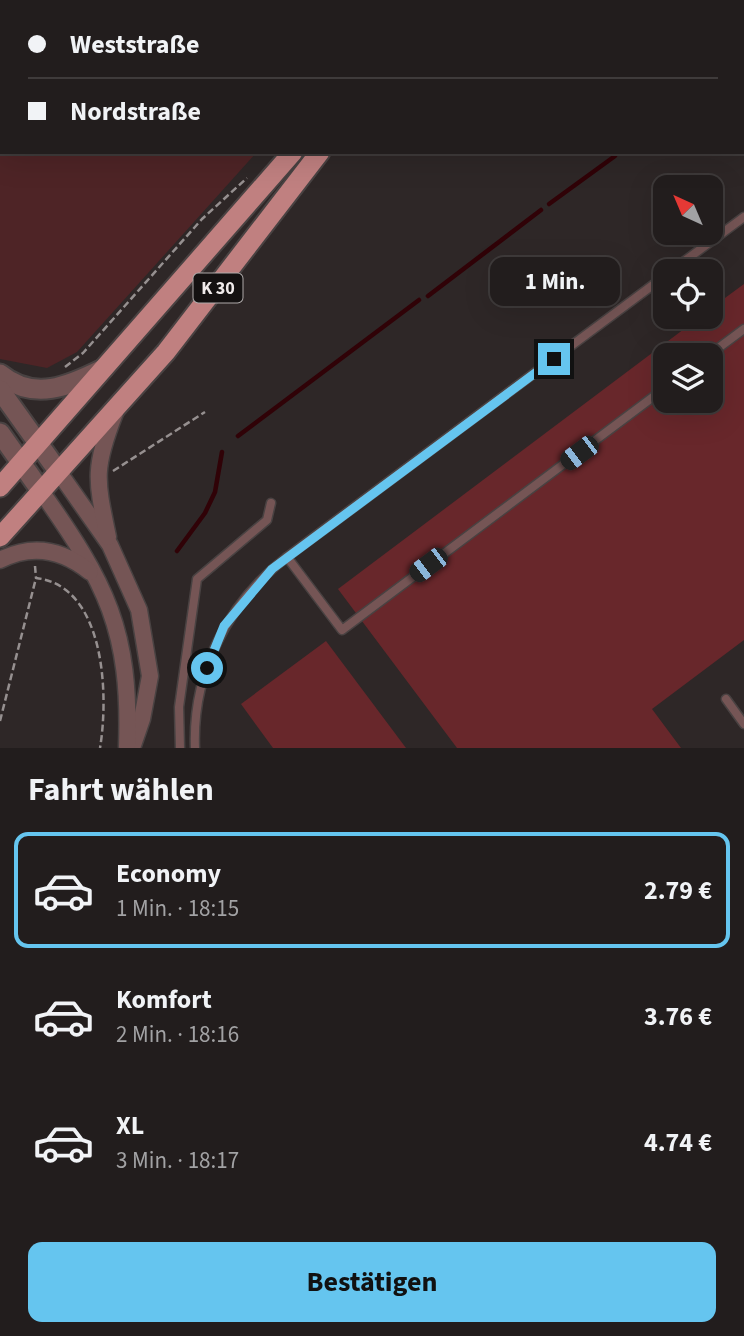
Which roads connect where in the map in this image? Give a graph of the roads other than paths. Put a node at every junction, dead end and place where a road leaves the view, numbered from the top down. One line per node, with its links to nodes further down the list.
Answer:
1 (291, 154): 8 (main road, K 30)
2 (318, 154): 12 (main road, K 30)
3 (744, 217): 4 (lane)
4 (687, 259)
5 (653, 285): 22 (lane)
6 (744, 329): 7 (lane)
7 (723, 345)
8 (104, 369): 9 (street); 14 (main road, K 30)
9 (0, 374)
10 (0, 390): 14 (street)
11 (653, 397): 22 (lane)
12 (116, 410): 16 (main road, K 30); 21 (street)
13 (0, 433): 15 (street)
14 (39, 443): 15 (main road, K 30); 16 (street)
15 (21, 463): 17 (main road, K 30); 18 (street)
16 (58, 471): 18 (main road, K 30); 21 (street)
17 (0, 487)
18 (41, 491): 20 (main road, K 30); 24 (street)
19 (271, 503): 28 (lane)
20 (0, 537)
21 (110, 545): 27 (street)
22 (287, 557): 29 (lane)
23 (0, 560): 24 (street)
24 (97, 578): 27 (street)
25 (726, 699): 26 (lane)
26 (744, 724)
27 (129, 748)
28 (180, 748)
29 (195, 748)

